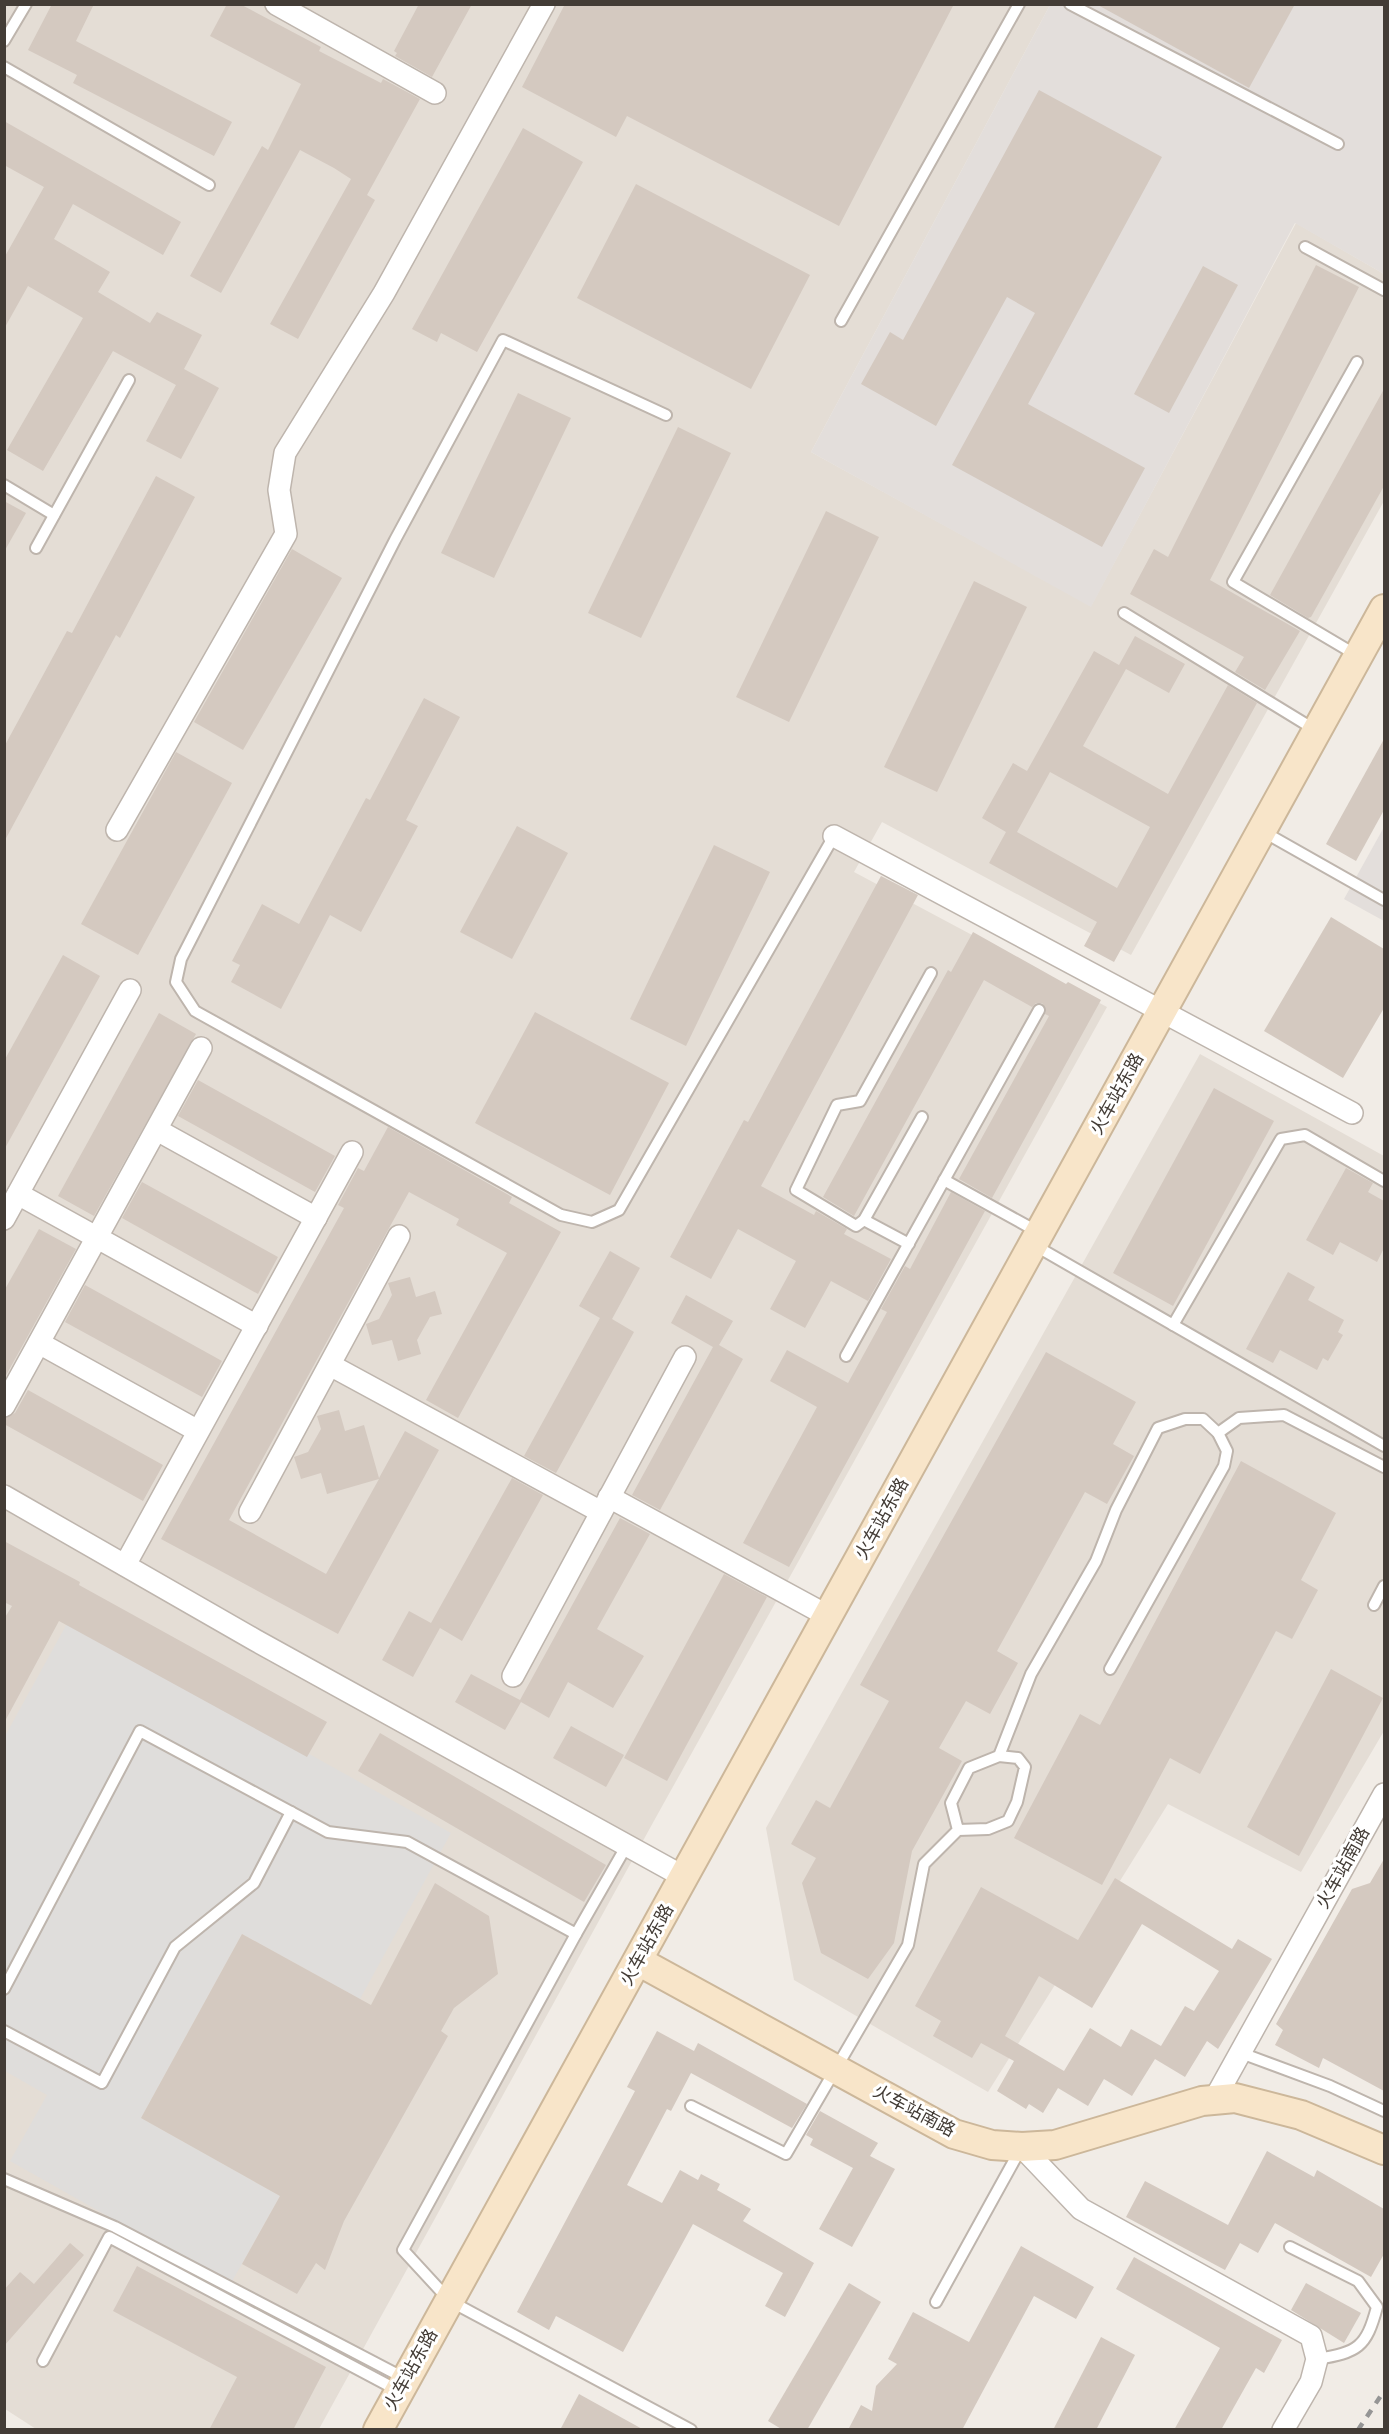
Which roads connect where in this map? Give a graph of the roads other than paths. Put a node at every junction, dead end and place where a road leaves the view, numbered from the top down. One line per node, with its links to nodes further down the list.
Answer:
1 (26, 4): 6 (lane)
2 (276, 4): 8 (street)
3 (544, 4): 24 (street)
4 (1019, 4): 13 (lane)
5 (1070, 4): 9 (lane)
6 (4, 41)
7 (4, 67): 10 (lane)
8 (435, 93)
9 (1338, 144)
10 (209, 186)
11 (1305, 247): 12 (lane)
12 (1384, 290)
13 (841, 321)
14 (1357, 362): 22 (lane)
15 (129, 380): 18 (lane)
16 (666, 415): 26 (lane)
17 (4, 485): 18 (lane)
18 (54, 515): 19 (lane)
19 (36, 548)
20 (1384, 609): 22 (main road, 火车站东路)
21 (1124, 613): 23 (lane)
22 (1358, 657): 23 (main road, 火车站东路)
23 (1317, 731): 25 (main road, 火车站东路)
24 (117, 830)
25 (1262, 831): 27 (lane); 31 (main road, 火车站东路)
26 (834, 836): 31 (street)
27 (1384, 900)
28 (931, 973): 42 (lane)
29 (130, 990): 39 (street)
30 (1039, 1010): 37 (lane)
31 (1163, 1011): 33 (street); 45 (main road, 火车站东路)
32 (201, 1048): 35 (street)
33 (1352, 1113)
34 (922, 1117): 42 (lane)
35 (157, 1130): 40 (street); 44 (street)
36 (352, 1152): 40 (street)
37 (944, 1180): 45 (lane); 46 (lane)
38 (1384, 1181): 47 (lane)
39 (18, 1194): 41 (street); 44 (street)
40 (316, 1218): 48 (street)
41 (4, 1219)
42 (864, 1220): 46 (lane)
43 (399, 1236): 52 (street)
44 (97, 1238): 48 (street); 49 (street)
45 (1037, 1239): 47 (lane); 64 (main road, 火车站东路)
46 (909, 1244): 50 (lane)
47 (1173, 1325): 56 (lane)
48 (256, 1326): 54 (street)
49 (39, 1343): 53 (street); 54 (street)
50 (846, 1356)
51 (685, 1357): 59 (street)
52 (330, 1365): 59 (street); 60 (street)
53 (4, 1406)
54 (198, 1431): 61 (street)
55 (1218, 1433): 57 (lane); 65 (lane); 67 (lane)
56 (1384, 1446)
57 (1384, 1467)
58 (4, 1496): 61 (street)
59 (605, 1505): 64 (street); 66 (street)
60 (250, 1512)
61 (125, 1565): 71 (street)
62 (1384, 1586): 63 (lane)
63 (1374, 1605)
64 (828, 1616): 72 (main road, 火车站东路)
65 (1110, 1669)
66 (513, 1676)
67 (999, 1756): 70 (lane); 70 (lane)
68 (1384, 1794): 77 (street, 火车站南路)
69 (291, 1812): 73 (lane); 75 (lane); 76 (lane)
70 (958, 1830): 78 (lane)
71 (627, 1845): 72 (street); 73 (lane)
72 (684, 1877): 74 (main road, 火车站东路)
73 (576, 1934): 86 (lane)
74 (638, 1961): 78 (main road, 火车站南路); 86 (main road, 火车站东路)
75 (4, 1989)
76 (4, 2031)
77 (1241, 2053): 79 (street, 火车站南路); 81 (lane)
78 (835, 2068): 80 (lane); 82 (main road, 火车站南路)
79 (1214, 2100): 82 (main road, 火车站南路); 83 (main road, 火车站南路)
80 (692, 2106)
81 (1384, 2111)
82 (1022, 2147): 87 (lane); 88 (street)
83 (1384, 2150)
84 (4, 2179): 90 (lane)
85 (1290, 2247): 88 (lane)
86 (450, 2301): 90 (main road, 火车站东路); 92 (lane)
87 (936, 2302)
88 (1317, 2360): 93 (street)
89 (43, 2361): 90 (lane)
90 (402, 2385): 91 (main road, 火车站东路)
91 (378, 2430)
92 (691, 2430)
93 (1283, 2430)

